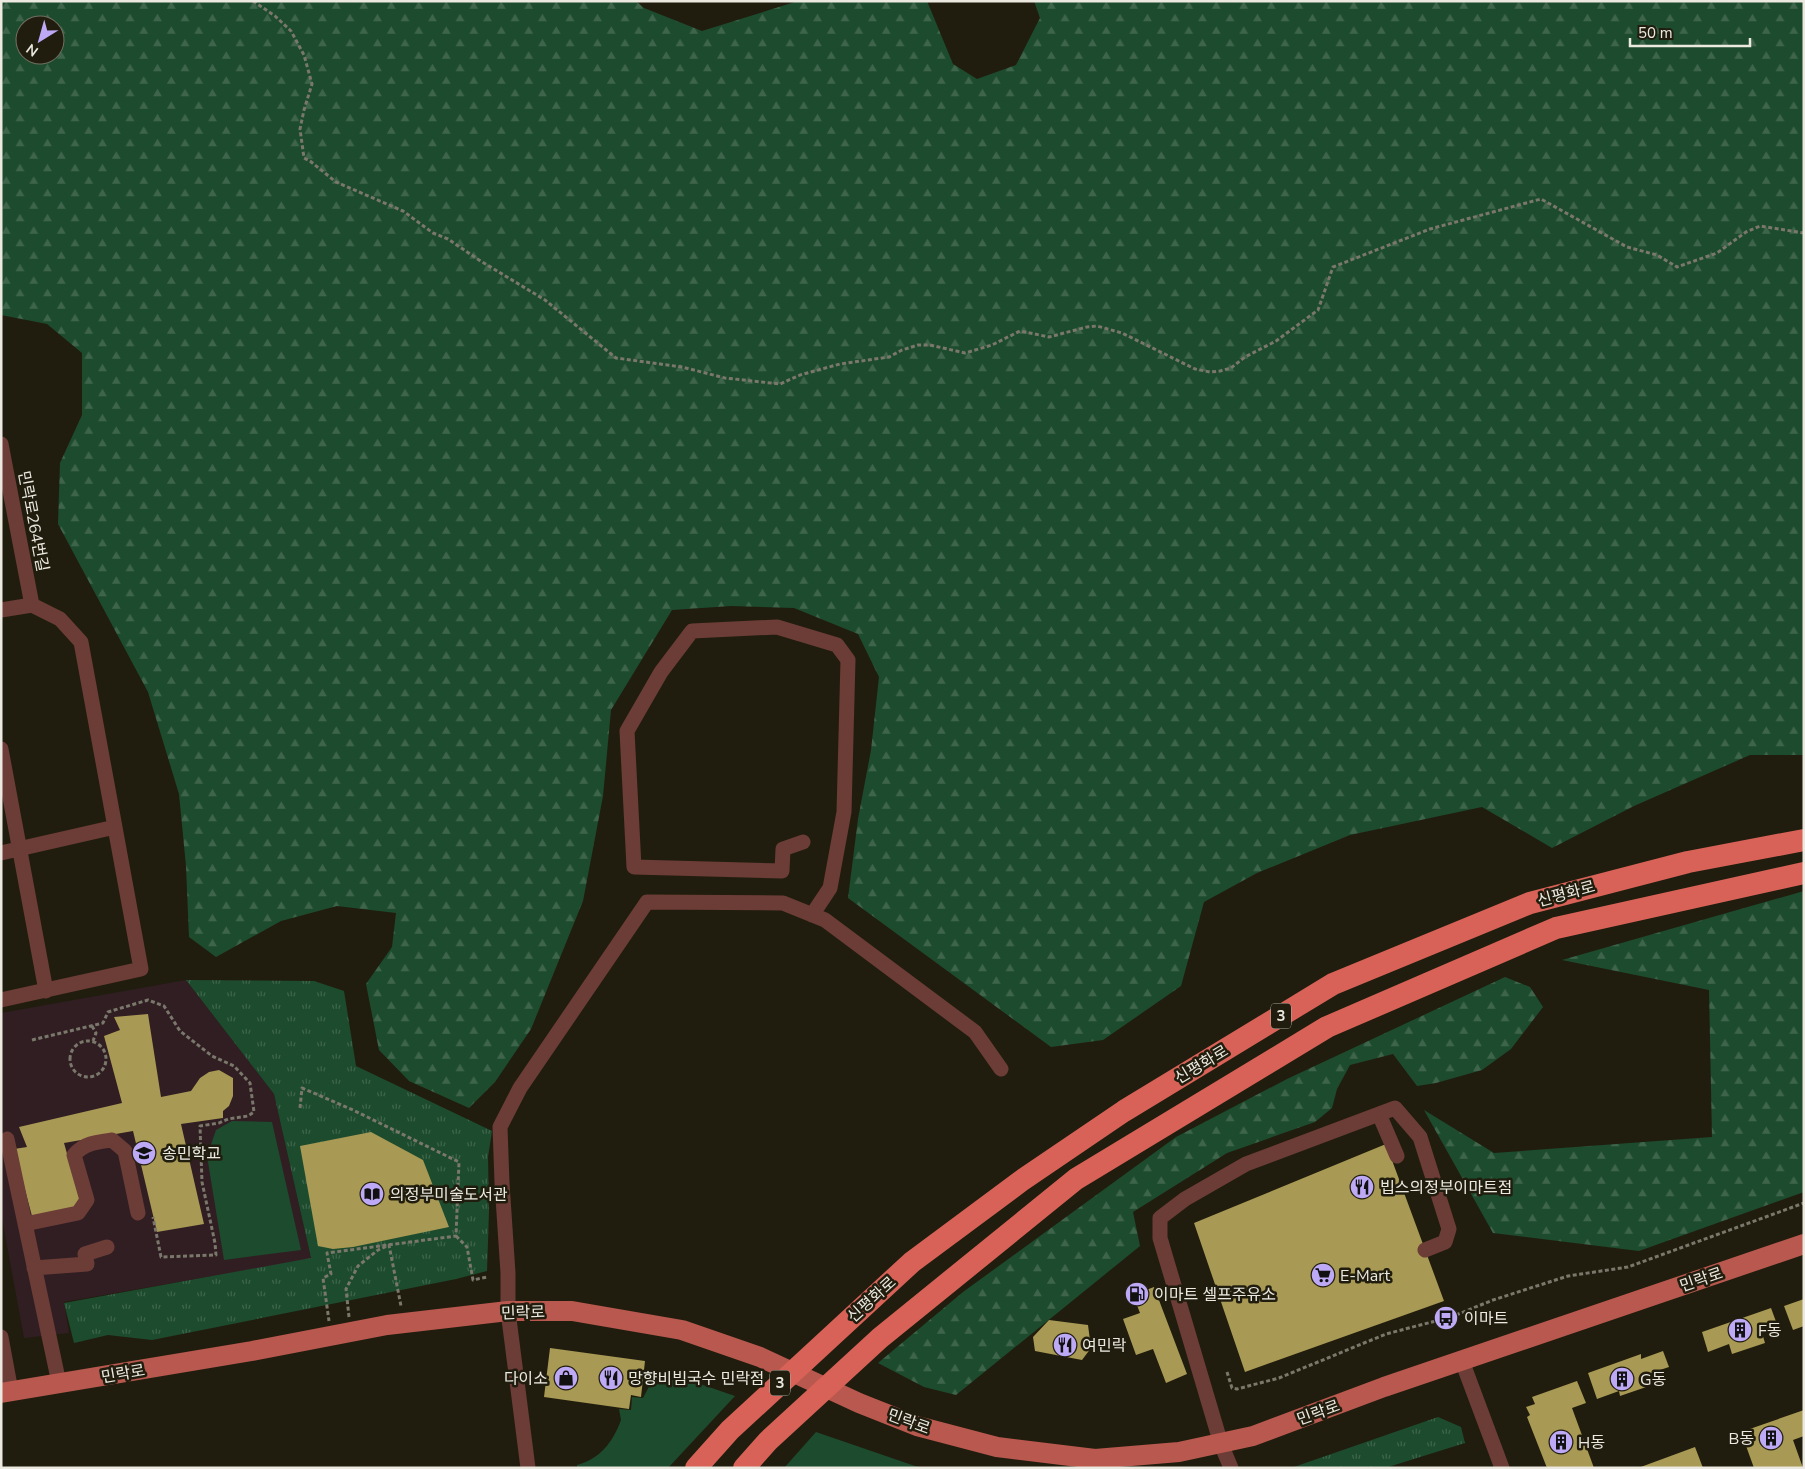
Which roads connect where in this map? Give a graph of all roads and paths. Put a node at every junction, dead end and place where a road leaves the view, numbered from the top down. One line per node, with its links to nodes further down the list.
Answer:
1 (253, 1): 2 (path)
2 (1804, 233)
3 (1, 444): 4 (street, 민락로264번길)
4 (8, 512): 5 (street, 민락로264번길)
5 (32, 605): 6 (street); 8 (street)
6 (1, 610)
7 (1, 749): 11 (street)
8 (115, 827): 11 (street); 15 (street)
9 (1804, 840): 47 (highway, 신평화로 / 3)
10 (803, 842): 14 (street)
11 (20, 850): 12 (street); 15 (street)
12 (1, 853)
13 (1804, 873): 44 (highway, 신평화로 / 3)
14 (812, 914): 20 (street); 35 (street)
15 (46, 990): 16 (street)
16 (1, 1000)
17 (92, 1026): 18 (path); 19 (path); 26 (path)
18 (32, 1040)
19 (93, 1041): 19 (path)
20 (1001, 1069)
21 (300, 1108): 28 (path)
22 (1379, 1114): 24 (street); 32 (street); 45 (street)
23 (7, 1139): 27 (street)
24 (1397, 1156)
25 (1804, 1203): 41 (path)
26 (137, 1209): 27 (street)
27 (25, 1224): 33 (street)
28 (456, 1236): 30 (path); 34 (path)
29 (1804, 1244): 40 (main road, 민락로)
30 (389, 1245): 36 (path); 37 (path); 38 (path)
31 (107, 1247): 33 (street)
32 (1425, 1250)
33 (34, 1268): 42 (street)
34 (486, 1277)
35 (508, 1311): 36 (main road, 민락로); 45 (main road, 민락로); 46 (street)
36 (405, 1323): 37 (main road, 민락로)
37 (351, 1332): 38 (main road, 민락로)
38 (330, 1336): 42 (main road, 민락로)
39 (1, 1337): 43 (street)
40 (1462, 1361): 45 (main road, 민락로); 51 (street)
41 (1227, 1372)
42 (59, 1383): 43 (main road, 민락로)
43 (6, 1392)
44 (775, 1435): 48 (highway, 신평화로 / 3); 49 (highway)
45 (1221, 1444): 50 (street)
46 (528, 1468)
47 (696, 1468)
48 (744, 1468)
49 (752, 1468)
50 (1231, 1468)
51 (1502, 1468)

